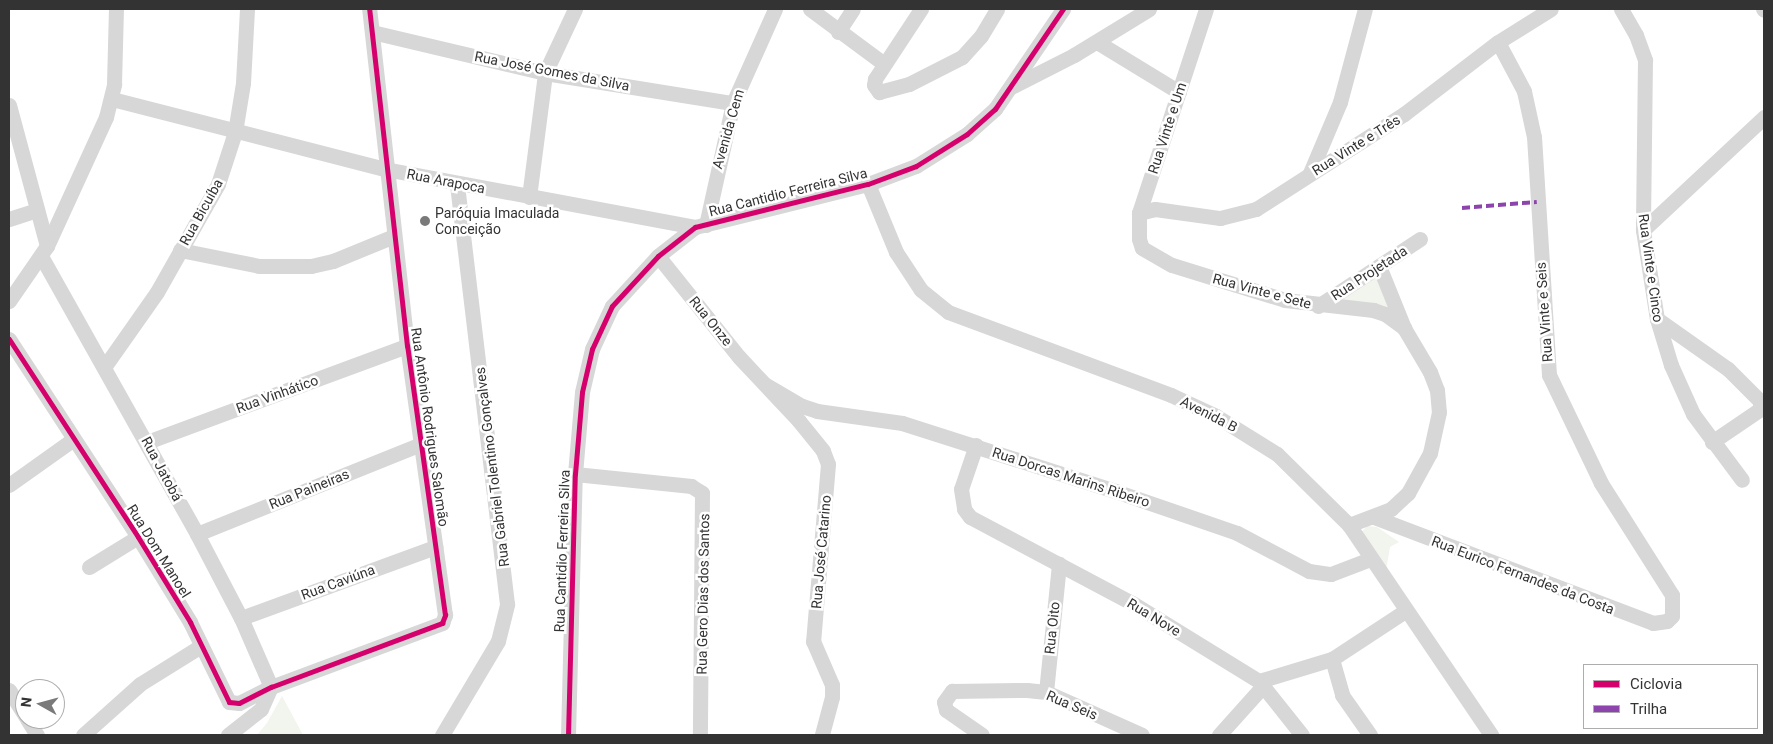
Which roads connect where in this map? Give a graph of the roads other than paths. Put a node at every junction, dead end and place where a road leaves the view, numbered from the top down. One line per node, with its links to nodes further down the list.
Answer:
1 (116, 9): 24 (street)
2 (246, 9): 29 (street, Rua Bicuíba)
3 (369, 9): 16 (street, Rua Antônio Rodrigues Salomão)
4 (575, 9): 21 (street)
5 (775, 9): 25 (street, Avenida Cem)
6 (810, 9): 17 (street)
7 (853, 9): 17 (street)
8 (921, 9): 20 (street)
9 (996, 9): 20 (street)
10 (1063, 9): 22 (street, Rua Cantidio Ferreira Silva)
11 (1149, 9): 18 (street)
12 (1206, 9): 23 (street, Rua Vinte e Um)
13 (1365, 9): 31 (street)
14 (1551, 9): 19 (street, Rua Vinte e Três)
15 (1621, 9): 39 (street, Rua Vinte e Cinco)
16 (372, 32): 21 (street, Rua José Gomes da Silva); 30 (street, Rua Antônio Rodrigues Salomão)
17 (838, 32): 20 (street)
18 (1097, 42): 22 (street); 23 (street)
19 (1498, 42): 31 (street, Rua Vinte e Três); 72 (street, Rua Vinte e Seis)
20 (884, 64)
21 (545, 73): 25 (street, Rua José Gomes da Silva); 34 (street)
22 (1010, 87): 33 (street, Rua Cantidio Ferreira Silva)
23 (1179, 92): 36 (street, Rua Vinte e Um)
24 (112, 98): 29 (street, Rua Arapoca); 44 (street)
25 (733, 103): 38 (street, Avenida Cem)
26 (9, 105): 28 (street, Rua Jatobá)
27 (1764, 117): 39 (street)
28 (12, 125): 35 (street, Rua Jatobá)
29 (235, 132): 30 (street, Rua Arapoca); 43 (street, Rua Bicuíba)
30 (385, 169): 32 (street, Rua Arapoca); 40 (street, Rua Antônio Rodrigues Salomão)
31 (1310, 173): 36 (street, Rua Vinte e Três)
32 (457, 183): 34 (street, Rua Arapoca); 83 (street, Rua Gabriel Tolentino Gonçalves)
33 (868, 184): 38 (street, Rua Cantidio Ferreira Silva); 64 (street, Avenida B)
34 (529, 197): 38 (street, Rua Arapoca)
35 (37, 210): 37 (street); 44 (street, Rua Jatobá)
36 (1139, 213): 42 (street, Rua Vinte e Um)
37 (9, 219)
38 (701, 226): 45 (street, Rua Cantidio Ferreira Silva)
39 (1643, 230): 49 (street, Rua Vinte e Cinco)
40 (394, 236): 43 (street); 52 (street, Rua Antônio Rodrigues Salomão)
41 (1420, 239): 46 (street, Rua Projetada)
42 (1142, 248): 48 (street, Rua Vinte e Sete)
43 (180, 250): 53 (street, Rua Bicuíba)
44 (44, 251): 47 (street); 53 (street, Rua Jatobá)
45 (658, 256): 54 (street, Rua Onze); 60 (street, Rua Cantidio Ferreira Silva)
46 (1379, 266): 48 (street, Rua Projetada); 50 (street)
47 (9, 301)
48 (1318, 306): 50 (street, Rua Vinte e Sete)
49 (1657, 319): 57 (street, Rua Vinte e Cinco); 57 (street)
50 (1404, 328): 63 (street, Rua Vinte e Sete)
51 (9, 339): 55 (street, Rua Dom Manoel)
52 (407, 346): 56 (street, Rua Vinhático); 58 (street, Rua Antônio Rodrigues Salomão)
53 (106, 366): 56 (street, Rua Jatobá)
54 (766, 385): 59 (street, Rua Dorcas Marins Ribeiro); 86 (street, Rua José Catarino)
55 (72, 440): 62 (street); 66 (street, Rua Dom Manoel)
56 (148, 442): 65 (street, Rua Jatobá)
57 (1712, 442): 61 (street, Rua Vinte e Cinco)
58 (421, 444): 65 (street, Rua Paineiras); 67 (street, Rua Antônio Rodrigues Salomão)
59 (976, 445): 68 (street, Rua Dorcas Marins Ribeiro); 69 (street, Rua Nove)
60 (574, 474): 84 (street, Rua Cantidio Ferreira Silva); 85 (street, Rua Gero Dias dos Santos)
61 (1742, 480)
62 (9, 485)
63 (1374, 518): 64 (street, Rua Vinte e Sete); 72 (street, Rua Eurico Fernandes da Costa)
64 (1349, 525): 68 (street, Avenida B)
65 (197, 534): 73 (street, Rua Jatobá)
66 (138, 537): 70 (street); 74 (street, Rua Dom Manoel)
67 (435, 547): 73 (street, Rua Caviúna); 77 (street, Rua Antônio Rodrigues Salomão)
68 (1370, 559): 71 (street, Avenida B)
69 (1059, 564): 76 (street, Rua Nove); 78 (street, Rua Oito)
70 (90, 567)
71 (1405, 611): 75 (street); 80 (street, Avenida B)
72 (1672, 616)
73 (241, 618): 77 (street, Rua Jatobá)
74 (201, 646): 79 (street, Rua Dom Manoel); 81 (street)
75 (1332, 659): 76 (street); 91 (street)
76 (1261, 684): 89 (street); 90 (street, Rua Nove)
77 (272, 687): 79 (street, Rua Antônio Rodrigues Salomão); 82 (street)
78 (1046, 692): 87 (street, Rua Seis); 88 (street, Rua Seis)
79 (232, 704)
80 (1485, 733)
81 (83, 735)
82 (228, 735)
83 (442, 735)
84 (568, 735)
85 (700, 735)
86 (822, 735)
87 (982, 735)
88 (1142, 735)
89 (1219, 735)
90 (1302, 735)
91 (1370, 735)

